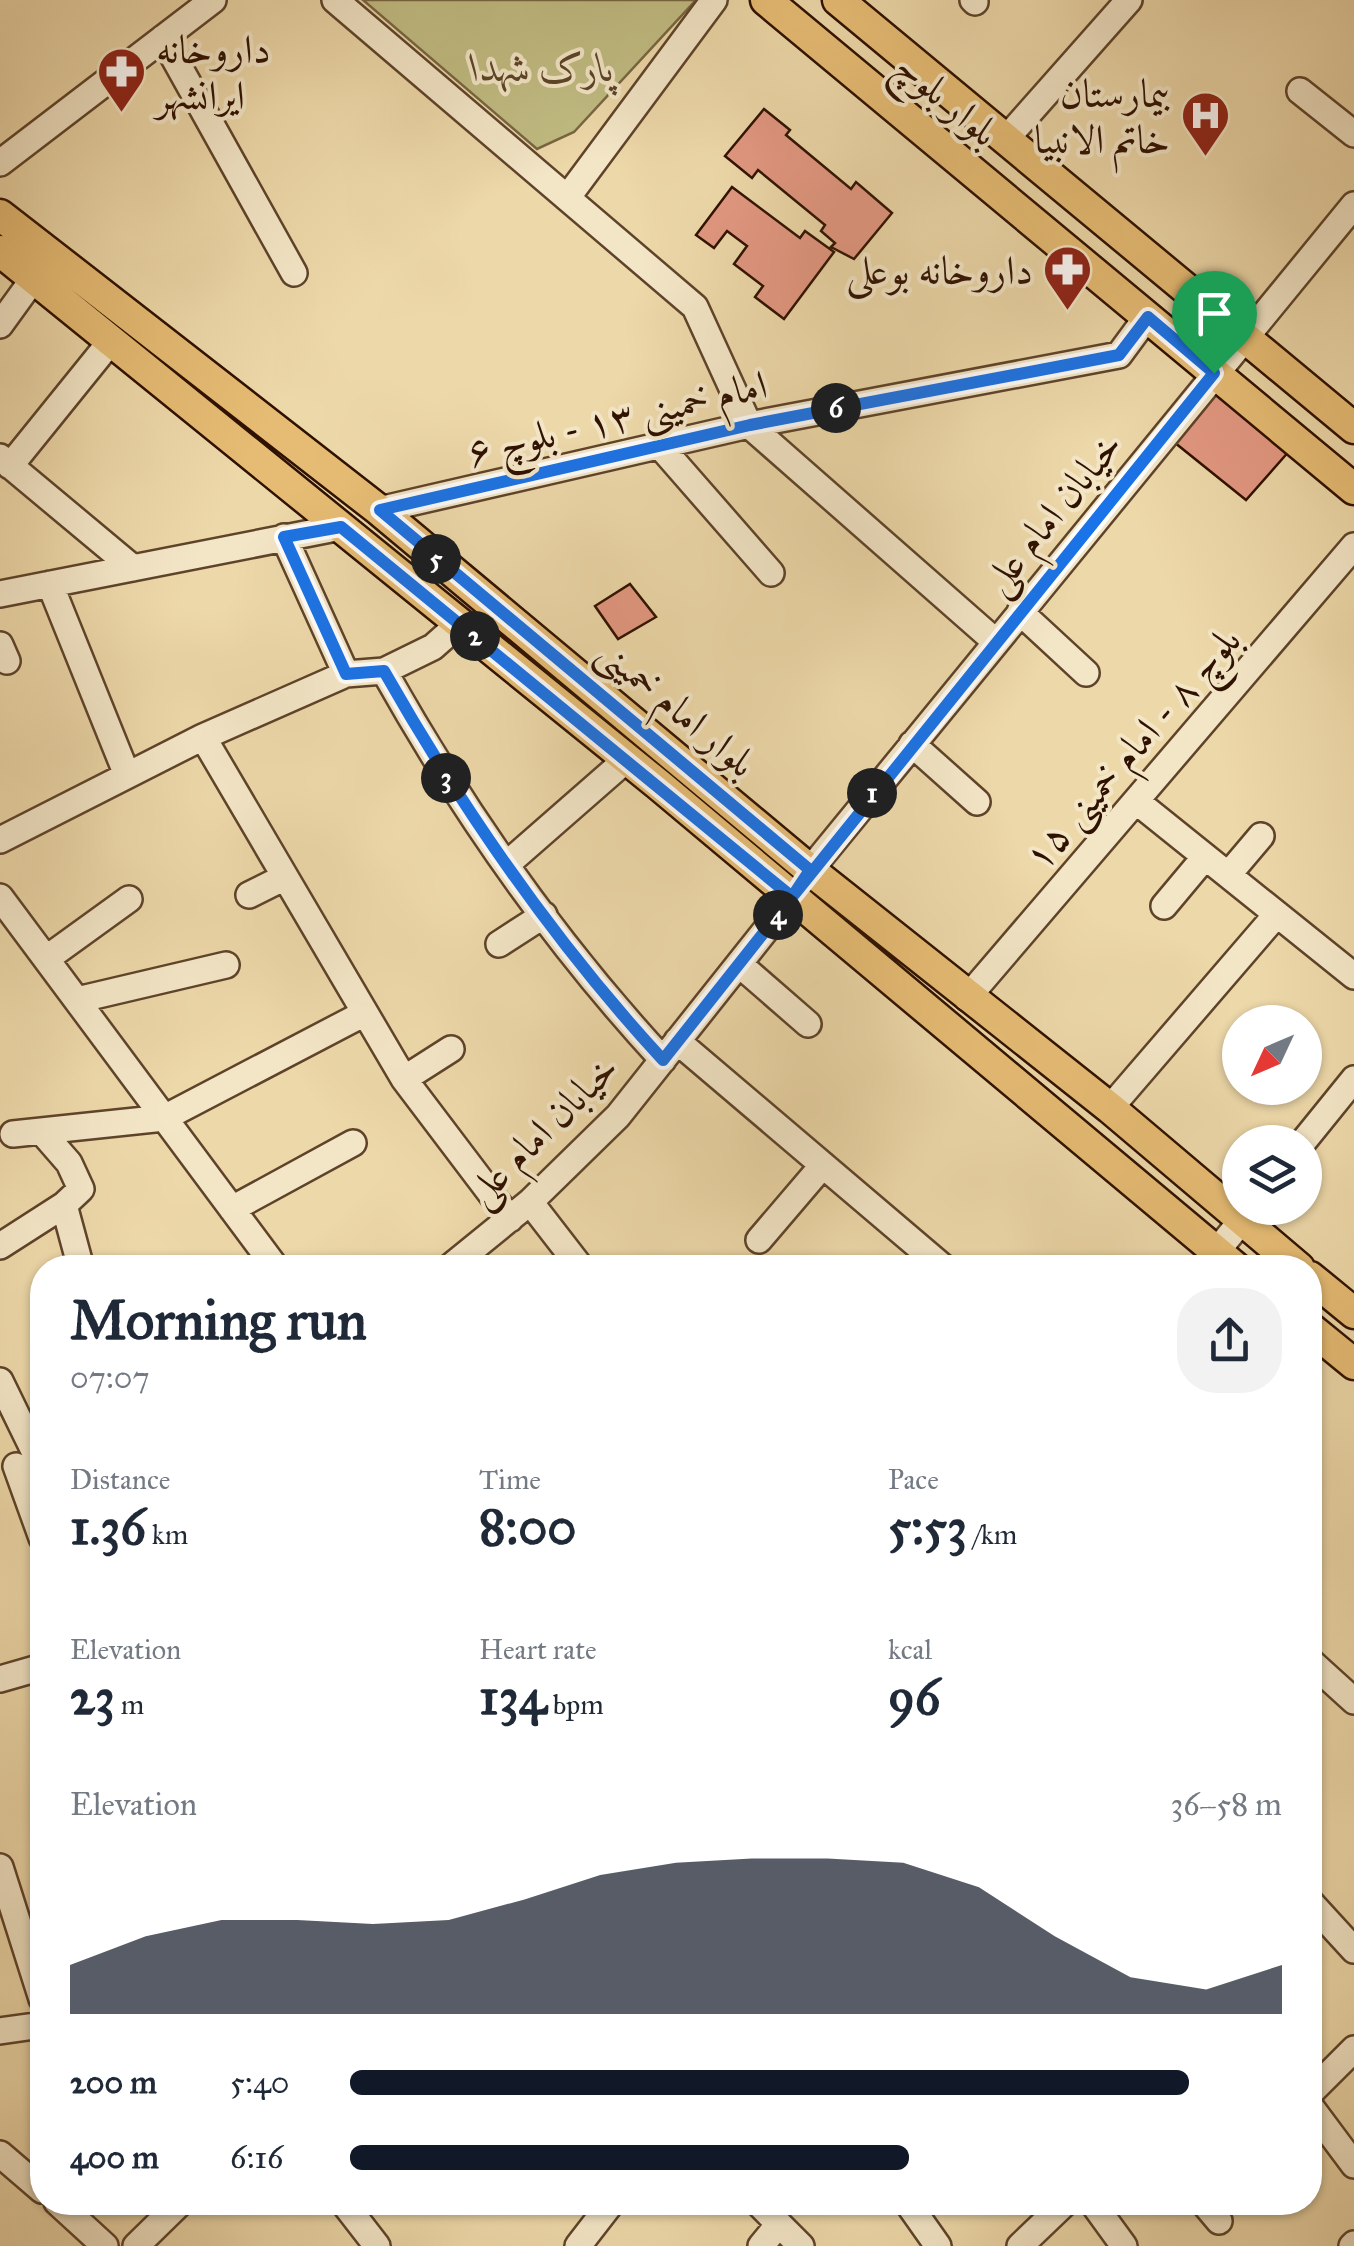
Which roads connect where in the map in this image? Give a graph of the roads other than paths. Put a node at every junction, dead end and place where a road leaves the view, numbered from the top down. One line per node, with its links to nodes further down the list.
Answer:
1 (213, 0): 7 (street)
2 (335, 0): 12 (street)
3 (714, 0): 12 (street)
4 (766, 0): 18 (main road, بلوار بلوچ)
5 (838, 0): 10 (main road, بلوار بلوچ)
6 (1129, 0): 10 (street)
7 (163, 38): 11 (street); 16 (street)
8 (1300, 91): 9 (street)
9 (1351, 127)
10 (1006, 139): 20 (main road, بلوار بلوچ)
11 (0, 162)
12 (567, 198): 24 (street)
13 (1354, 205): 20 (street, خیابان امام علی)
14 (0, 215): 28 (main road, بلوار امام خمینی)
15 (0, 250): 17 (main road, بلوار امام خمینی)
16 (294, 273)
17 (34, 278): 19 (street); 21 (main road, بلوار امام خمینی)
18 (1148, 317): 22 (main road, بلوار بلوچ); 24 (street, امام خمینی ۱۳ - بلوچ ۶)
19 (0, 325)
20 (1244, 336): 22 (street, خیابان امام علی); 23 (main road, بلوار بلوچ)
21 (111, 341): 26 (street); 29 (main road, بلوار امام خمینی)
22 (1214, 373): 27 (main road, بلوار بلوچ); 36 (street, خیابان امام علی)
23 (1351, 419)
24 (750, 425): 25 (street, امام خمینی ۱۳ - بلوچ ۶); 38 (street)
25 (660, 446): 28 (street, امام خمینی ۱۳ - بلوچ ۶); 33 (street)
26 (5, 462): 32 (street)
27 (1354, 489)
28 (380, 510): 52 (main road, بلوار امام خمینی)
29 (341, 527): 30 (street); 37 (main road, بلوار امام خمینی)
30 (284, 537): 32 (street); 40 (street)
31 (1354, 546): 46 (street, بلوچ ۸ - امام خمینی ۱۵)
32 (132, 568): 34 (street)
33 (771, 572)
34 (50, 584): 35 (street); 45 (street)
35 (0, 594)
36 (1020, 612): 38 (street, خیابان امام علی); 41 (street)
37 (460, 623): 39 (street); 44 (main road, بلوار امام خمینی)
38 (996, 642): 43 (street, خیابان امام علی)
39 (384, 671): 40 (street); 51 (street)
40 (346, 674): 42 (street)
41 (1086, 674)
42 (203, 737): 45 (street); 54 (street)
43 (912, 744): 47 (street); 52 (street, خیابان امام علی)
44 (628, 759): 51 (street); 56 (main road, بلوار امام خمینی)
45 (128, 776): 49 (street)
46 (1136, 801): 50 (street); 67 (street, بلوچ ۸ - امام خمینی ۱۵)
47 (977, 802)
48 (1261, 836): 53 (street)
49 (0, 840)
50 (1205, 857): 53 (street); 59 (street)
51 (507, 864): 61 (street)
52 (810, 870): 56 (main road); 67 (main road, بلوار امام خمینی)
53 (1228, 875): 60 (street)
54 (285, 877): 55 (street); 69 (street)
55 (249, 894)
56 (792, 897): 64 (street, خیابان امام علی); 95 (main road, بلوار امام خمینی)
57 (0, 898): 63 (street)
58 (130, 898): 63 (street)
59 (1164, 906)
60 (1277, 914): 66 (street); 75 (street)
61 (544, 915): 62 (street); 72 (street)
62 (500, 944)
63 (46, 959): 68 (street)
64 (739, 964): 70 (street); 72 (street, خیابان امام علی)
65 (226, 965): 68 (street)
66 (1354, 976)
67 (967, 998): 75 (main road, بلوار امام خمینی)
68 (77, 1000): 76 (street)
69 (365, 1012): 73 (street); 76 (street)
70 (808, 1024)
71 (451, 1048): 73 (street)
72 (670, 1051): 81 (street); 85 (street, خیابان امام علی)
73 (404, 1079): 85 (street)
74 (1354, 1079): 77 (street)
75 (1110, 1108): 82 (main road, بلوار امام خمینی)
76 (164, 1118): 78 (street); 84 (street)
77 (1317, 1125)
78 (42, 1132): 79 (street); 83 (street)
79 (13, 1134)
80 (353, 1143): 84 (street)
81 (823, 1164): 88 (street); 94 (street)
82 (1222, 1194)
83 (64, 1205): 89 (street); 90 (street)
84 (232, 1209): 91 (street)
85 (520, 1211): 92 (street, خیابان امام علی); 93 (street)
86 (1240, 1225): 96 (street)
87 (1258, 1225): 97 (main road, بلوار امام خمینی)
88 (759, 1240)
89 (0, 1246)
90 (77, 1255)
91 (266, 1255)
92 (465, 1255)
93 (569, 1255)
94 (924, 1255)
95 (1211, 1255)
96 (1223, 1255)
97 (1286, 1255)
98 (1322, 1287): 99 (main road)
99 (1354, 1313)
100 (1322, 1338): 101 (main road)
101 (1354, 1364)
102 (0, 1381): 103 (street)
103 (24, 1464): 104 (street)
104 (30, 1489)
105 (30, 1670): 107 (street)
106 (1322, 1672): 108 (street)
107 (0, 1679)
108 (1354, 1701)
109 (0, 1867): 112 (street)
110 (1322, 1915): 111 (street)
111 (1354, 1950)
112 (30, 1962)
113 (30, 2027): 114 (street)
114 (0, 2031)
115 (1354, 2049): 116 (street)
116 (1322, 2081)
117 (1322, 2122): 119 (street)
118 (0, 2154): 120 (street)
119 (1354, 2165)
120 (30, 2180)
121 (76, 2215): 130 (street)
122 (167, 2215): 131 (street)
123 (356, 2215): 132 (street)
124 (602, 2215): 133 (street)
125 (770, 2215): 129 (street)
126 (916, 2215): 136 (street)
127 (1052, 2215): 137 (street)
128 (1101, 2215): 138 (street)
129 (779, 2224): 134 (street); 135 (street)
130 (105, 2246)
131 (136, 2246)
132 (376, 2246)
133 (578, 2246)
134 (762, 2246)
135 (801, 2246)
136 (938, 2246)
137 (1020, 2246)
138 (1124, 2246)

